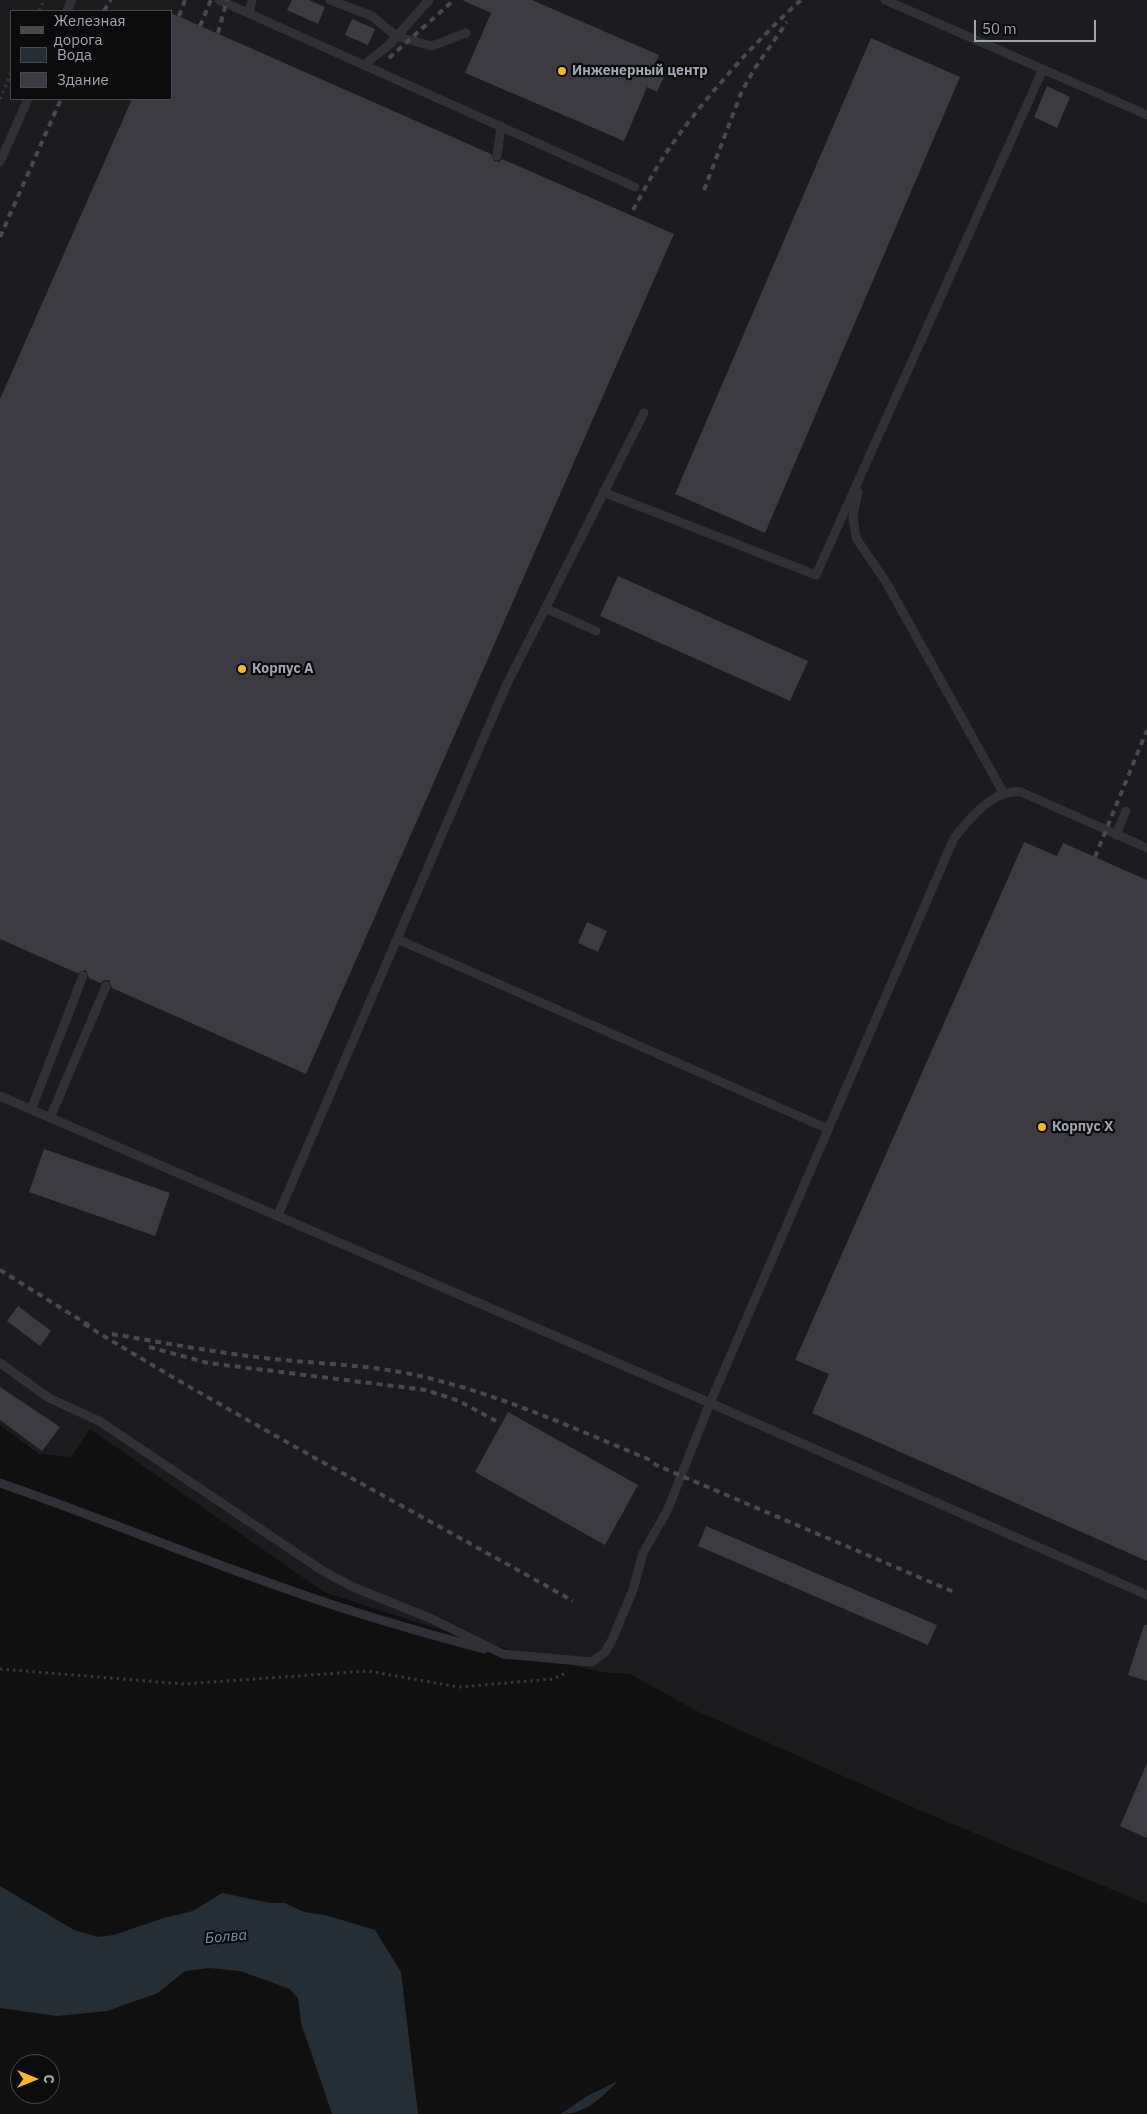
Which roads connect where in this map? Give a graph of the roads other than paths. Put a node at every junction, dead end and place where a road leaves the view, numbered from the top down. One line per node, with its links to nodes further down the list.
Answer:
1 (219, 0): 6 (lane)
2 (252, 0): 6 (lane)
3 (330, 0): 8 (lane)
4 (429, 0): 8 (lane)
5 (885, 0): 10 (lane)
6 (249, 13): 9 (lane)
7 (466, 33): 8 (lane)
8 (396, 36): 9 (lane)
9 (364, 65): 13 (lane)
10 (1043, 69): 12 (lane); 18 (lane)
11 (28, 100): 15 (lane)
12 (1147, 115)
13 (501, 126): 14 (lane); 16 (lane)
14 (497, 156)
15 (0, 162)
16 (634, 187)
17 (644, 413): 19 (lane)
18 (860, 477): 19 (lane); 22 (lane)
19 (603, 492): 20 (lane)
20 (545, 608): 21 (lane); 26 (lane)
21 (596, 631)
22 (1004, 794): 24 (lane); 32 (lane)
23 (1126, 811): 24 (lane)
24 (1116, 835): 25 (lane)
25 (1147, 848)
26 (397, 939): 32 (lane); 33 (lane)
27 (83, 976): 30 (lane)
28 (106, 986): 31 (lane)
29 (0, 1096): 30 (lane)
30 (32, 1110): 31 (lane)
31 (50, 1118): 33 (lane)
32 (828, 1129): 35 (lane)
33 (278, 1215): 35 (lane)
34 (0, 1363): 38 (lane)
35 (710, 1403): 37 (lane); 38 (lane)
36 (0, 1483): 38 (lane)
37 (1147, 1595)
38 (503, 1654)

